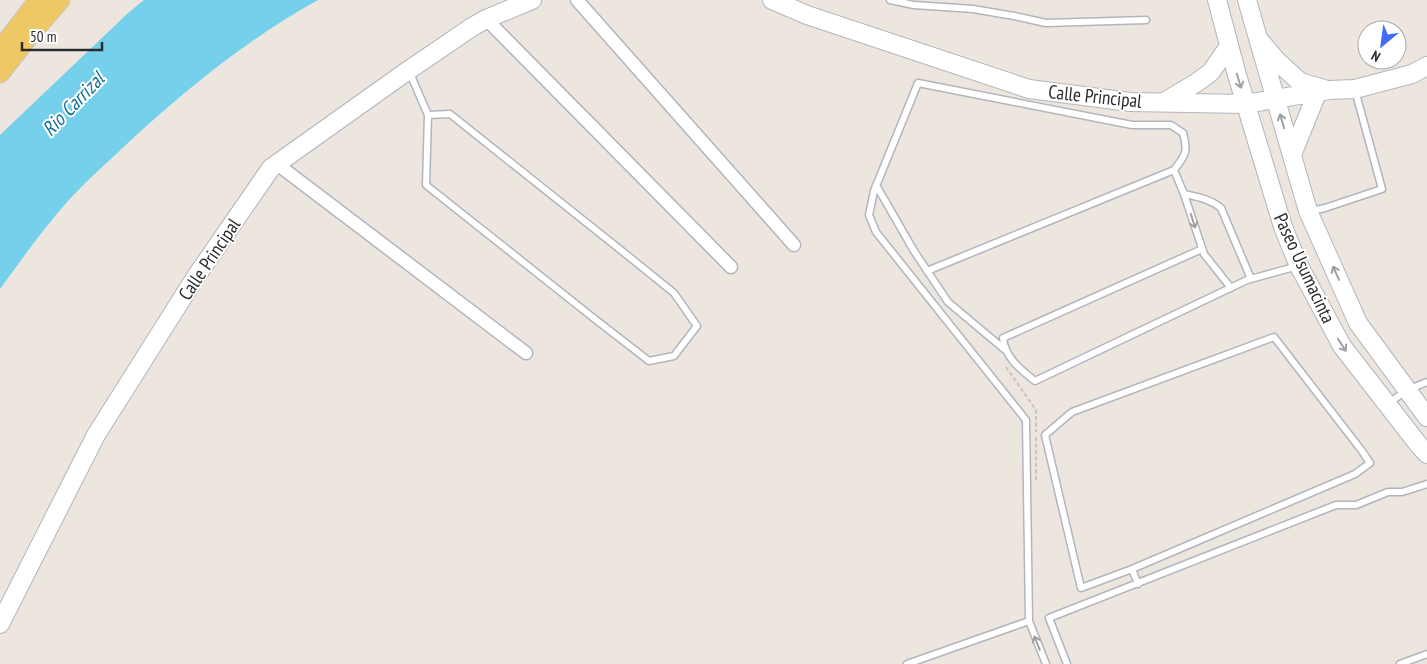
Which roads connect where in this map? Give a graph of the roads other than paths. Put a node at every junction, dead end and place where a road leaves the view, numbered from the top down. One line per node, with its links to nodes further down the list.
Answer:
1 (39, 0): 13 (main road)
2 (60, 0): 16 (main road)
3 (532, 0): 9 (main road, Calle Principal)
4 (578, 0): 29 (street)
5 (772, 0): 20 (main road, Calle Principal)
6 (890, 0): 10 (lane)
7 (1217, 0): 12 (main road, Paseo Usumacinta)
8 (1247, 0): 11 (main road, Paseo Usumacinta)
9 (486, 19): 15 (main road, Calle Principal); 32 (street)
10 (1146, 20)
11 (1258, 38): 18 (main road); 19 (main road, Paseo Usumacinta)
12 (1229, 46): 20 (main road); 21 (main road, Paseo Usumacinta, one-way to 21)
13 (0, 50)
14 (1427, 66): 17 (main road, Calle Principal)
15 (408, 70): 22 (lane); 24 (main road, Calle Principal)
16 (0, 73)
17 (1355, 89): 18 (main road, Calle Principal); 28 (lane)
18 (1324, 92): 19 (main road, Calle Principal); 23 (main road)
19 (1275, 99): 21 (main road, Calle Principal); 23 (main road, Paseo Usumacinta, one-way to 19)
20 (1164, 102): 21 (main road, Calle Principal)
21 (1246, 104): 31 (main road, Paseo Usumacinta)
22 (428, 115): 22 (lane)
23 (1292, 155): 28 (main road, Paseo Usumacinta)
24 (277, 164): 37 (street); 47 (main road, Calle Principal)
25 (1174, 170): 26 (lane); 27 (lane); 33 (lane)
26 (876, 185): 33 (lane); 46 (lane)
27 (1184, 194): 30 (lane, one-way to 30); 34 (lane)
28 (1308, 211): 39 (main road, Paseo Usumacinta, one-way to 28)
29 (794, 245)
30 (1202, 248): 35 (lane); 36 (lane)
31 (1299, 266): 34 (lane); 40 (main road, Paseo Usumacinta, one-way to 40)
32 (731, 267)
33 (927, 271): 36 (lane)
34 (1251, 279): 35 (lane)
35 (1231, 288): 36 (lane)
36 (1004, 349)
37 (526, 354)
38 (1427, 382): 39 (lane)
39 (1407, 390): 40 (lane); 41 (main road, Paseo Usumacinta)
40 (1387, 405): 42 (main road, Paseo Usumacinta)
41 (1427, 417)
42 (1427, 454)
43 (1427, 484): 45 (lane)
44 (1132, 569): 44 (lane); 45 (lane)
45 (1138, 584): 51 (lane)
46 (1029, 621): 49 (lane); 50 (lane, one-way to 46)
47 (0, 624)
48 (1427, 654): 52 (lane)
49 (906, 664)
50 (1046, 664)
51 (1067, 664)
52 (1400, 664)

